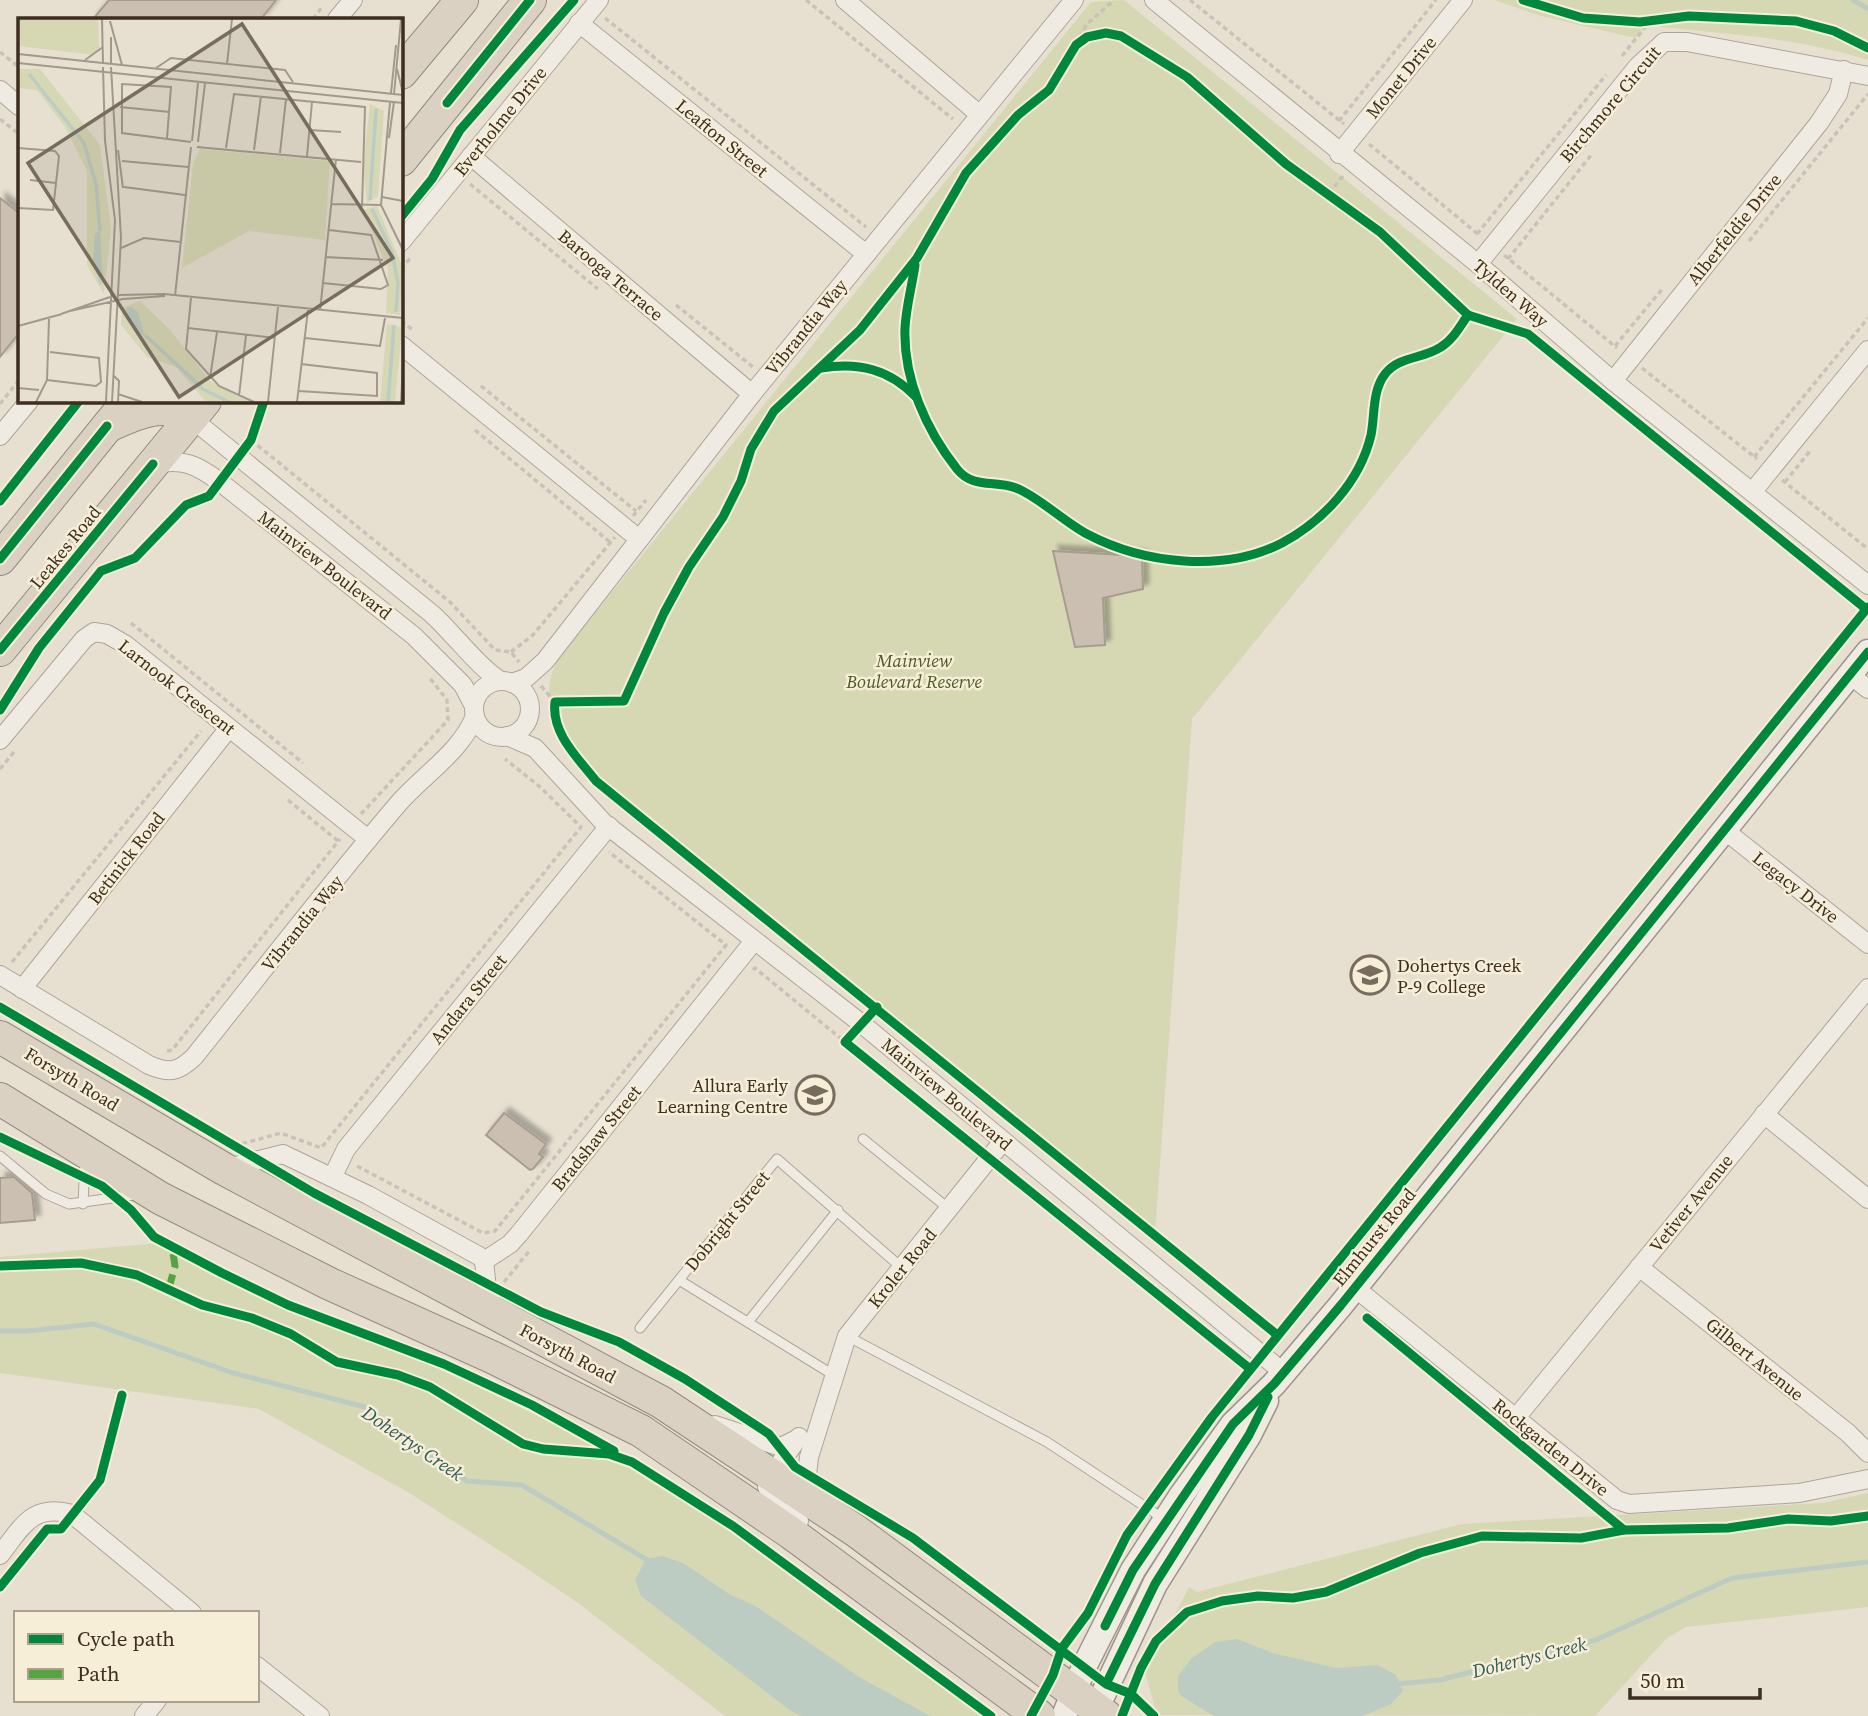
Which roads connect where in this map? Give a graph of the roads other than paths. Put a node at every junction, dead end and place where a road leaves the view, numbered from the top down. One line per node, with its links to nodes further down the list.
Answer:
1 (353, 0): 9 (street)
2 (462, 0): 12 (highway)
3 (530, 0): 19 (highway)
4 (845, 0): 16 (street)
5 (1074, 0): 16 (street, Vibrandia Way)
6 (1154, 0): 17 (street, Tylden Way)
7 (1463, 0): 17 (street, Monet Drive)
8 (605, 4): 10 (street, Everholme Drive)
9 (338, 18)
10 (579, 23): 18 (street, Everholme Drive); 21 (street, Leafton Street)
11 (1844, 70): 13 (street, Birchmore Circuit); 22 (street, Birchmore Circuit); 25 (street, Alberfeldie Drive)
12 (402, 72)
13 (1868, 76)
14 (0, 90): 15 (street)
15 (18, 105)
16 (973, 109): 21 (street, Vibrandia Way)
17 (1339, 154): 22 (street, Tylden Way)
18 (471, 156): 20 (street, Everholme Drive); 26 (street, Barooga Terrace)
19 (402, 159)
20 (402, 241)
21 (866, 254): 26 (street, Vibrandia Way)
22 (1478, 264): 25 (street, Tylden Way)
23 (402, 346): 34 (street)
24 (1868, 350): 33 (street)
25 (1613, 381): 33 (street, Tylden Way)
26 (752, 394): 34 (street, Vibrandia Way)
27 (28, 402): 31 (street)
28 (127, 402): 30 (highway)
29 (198, 409): 30 (highway); 32 (highway, Leakes Road); 40 (street, Mainview Boulevard)
30 (107, 426): 35 (highway)
31 (0, 436)
32 (153, 464): 37 (highway, Leakes Road); 43 (street, Mainview Boulevard)
33 (1753, 491): 36 (street, Tylden Way)
34 (639, 539): 39 (street, Vibrandia Way)
35 (0, 559)
36 (1868, 585)
37 (0, 650)
38 (1868, 652): 41 (street, Elmhurst Road)
39 (545, 661): 40 (street, Vibrandia Way); 42 (street, Vibrandia Way)
40 (507, 682): 42 (street); 43 (street)
41 (1859, 682): 50 (street, Elmhurst Road)
42 (529, 708): 45 (street); 47 (street, Mainview Boulevard)
43 (475, 711): 45 (street); 48 (street, Vibrandia Way)
44 (229, 728): 46 (street, Larnook Crescent); 51 (street, Larnook Crescent); 55 (street, Betinick Road)
45 (500, 735): 47 (street, Mainview Boulevard); 48 (street, Vibrandia Way)
46 (0, 740)
47 (547, 760): 49 (street, Mainview Boulevard)
48 (428, 774): 51 (street, Vibrandia Way)
49 (609, 827): 52 (street, Mainview Boulevard); 65 (street, Andara Street)
50 (1723, 829): 53 (street, Legacy Drive); 75 (street, Elmhurst Road)
51 (368, 839): 55 (street, Vibrandia Way)
52 (754, 941): 61 (street, Mainview Boulevard); 71 (street, Bradshaw Street)
53 (1868, 944)
54 (0, 975): 55 (street)
55 (27, 984)
56 (1868, 988): 59 (street, Vetiver Avenue)
57 (0, 1037): 63 (highway, Forsyth Road)
58 (0, 1099): 62 (highway, Forsyth Road)
59 (1764, 1114): 67 (street); 72 (street, Vetiver Avenue)
60 (863, 1139): 69 (lane)
61 (1003, 1141): 69 (street, Kroler Road); 81 (street, Mainview Boulevard)
62 (86, 1150): 66 (highway, Forsyth Road); 68 (lane)
63 (227, 1151): 65 (street); 76 (highway, Forsyth Road)
64 (0, 1156): 68 (lane)
65 (333, 1176): 71 (street)
66 (160, 1198): 68 (lane); 93 (highway, Forsyth Road)
67 (1868, 1199)
68 (83, 1204)
69 (950, 1209): 73 (street, Kroler Road)
70 (838, 1210): 73 (lane, Dobright Street); 74 (lane, Dobright Street); 77 (lane)
71 (484, 1261): 76 (street)
72 (1639, 1267): 84 (street, Vetiver Avenue); 86 (street, Gilbert Avenue)
73 (902, 1268): 79 (street, Kroler Road)
74 (679, 1280): 77 (lane, Dobright Street); 78 (lane, Dobright Street)
75 (1354, 1287): 81 (street, Elmhurst Road); 84 (street, Rockgarden Drive)
76 (501, 1299): 82 (highway, Forsyth Road)
77 (748, 1322): 80 (lane, Dobright Street)
78 (640, 1328)
79 (847, 1336): 80 (street, Kroler Road); 90 (lane)
80 (835, 1376): 83 (street, Kroler Road)
81 (1279, 1379): 90 (street, Elmhurst Road); 96 (street, Elmhurst Road)
82 (661, 1402): 85 (street); 87 (highway, Forsyth Road)
83 (824, 1408): 85 (street); 89 (street, Kroler Road)
84 (1515, 1419): 88 (street, Rockgarden Drive)
85 (799, 1437): 87 (street)
86 (1868, 1453)
87 (772, 1474): 89 (highway, Forsyth Road); 93 (street)
88 (1868, 1479)
89 (821, 1507): 96 (highway, Forsyth Road)
90 (1166, 1520): 96 (street, Elmhurst Road)
91 (0, 1555): 92 (street)
92 (190, 1611)
93 (908, 1619): 99 (highway, Forsyth Road)
94 (259, 1668): 98 (street)
95 (155, 1702): 97 (street)
96 (1087, 1710)
97 (144, 1716)
98 (320, 1716)
99 (1039, 1716)

